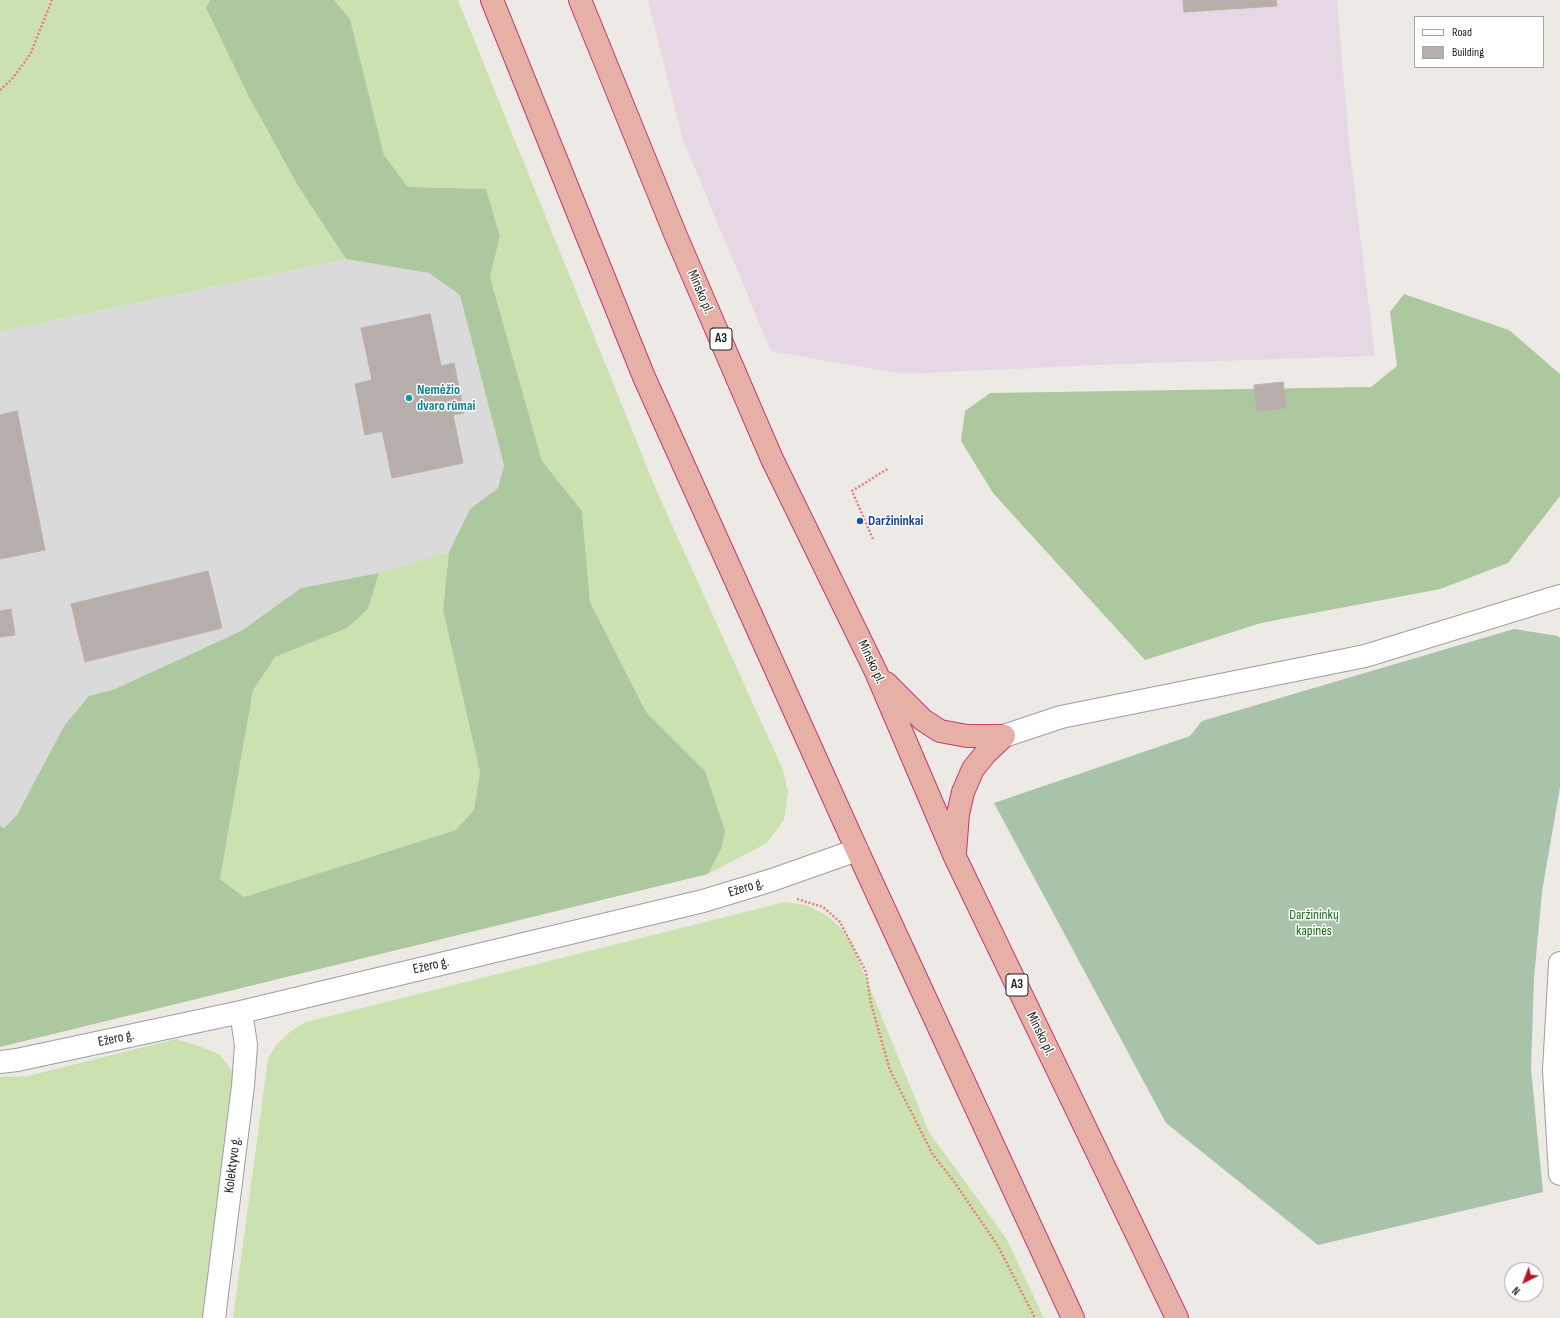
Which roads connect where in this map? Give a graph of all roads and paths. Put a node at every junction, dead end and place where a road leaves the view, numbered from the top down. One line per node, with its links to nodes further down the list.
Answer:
1 (52, 0): 4 (path)
2 (492, 0): 10 (highway)
3 (580, 0): 8 (highway, Minsko pl. / A3)
4 (0, 90)
5 (889, 468): 6 (path)
6 (873, 539)
7 (1560, 596): 9 (street)
8 (876, 672): 9 (highway); 11 (highway, Minsko pl. / A3)
9 (1004, 736): 11 (highway)
10 (857, 850): 14 (street, Ežero g.); 19 (highway)
11 (955, 857): 20 (highway, Minsko pl. / A3)
12 (795, 898): 18 (path)
13 (1560, 963): 16 (street)
14 (241, 1012): 15 (street, Ežero g.); 17 (street, Kolektyvo g.)
15 (0, 1062)
16 (1560, 1174)
17 (214, 1318)
18 (1035, 1318)
19 (1073, 1318)
20 (1177, 1318)

